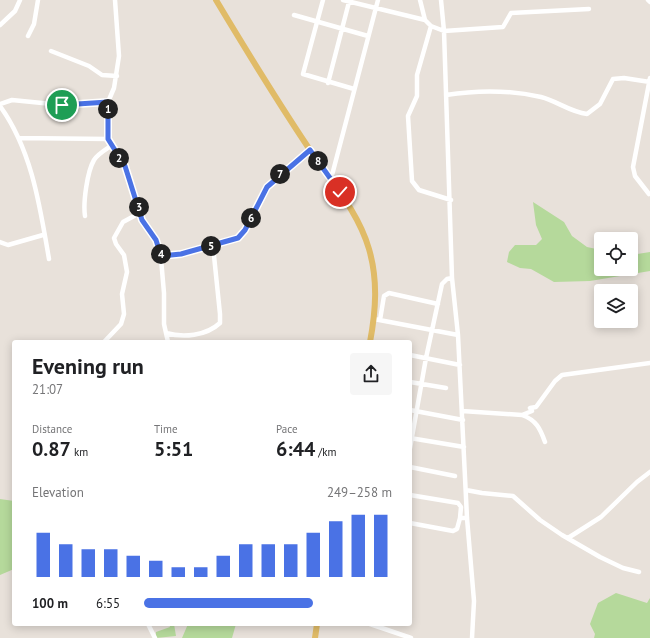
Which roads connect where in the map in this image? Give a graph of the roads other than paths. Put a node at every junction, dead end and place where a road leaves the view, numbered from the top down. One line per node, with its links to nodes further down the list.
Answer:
1 (20, 0): 18 (street)
2 (38, 0): 22 (street)
3 (115, 0): 25 (street)
4 (216, 0): 35 (main road)
5 (323, 0): 17 (street)
6 (343, 0): 11 (street)
7 (378, 0): 13 (street)
8 (420, 0): 16 (street)
9 (441, 0): 21 (street)
10 (648, 0): 12 (street)
11 (349, 2): 13 (street); 20 (street)
12 (650, 2)
13 (376, 9): 16 (street); 23 (street)
14 (590, 9): 21 (street)
15 (294, 15): 17 (street)
16 (425, 20): 19 (street)
17 (316, 22): 20 (street); 27 (street)
18 (0, 25)
19 (431, 26): 21 (street); 38 (street)
20 (342, 29): 23 (street); 27 (street)
21 (444, 31): 29 (street)
22 (28, 36)
23 (368, 36): 28 (street)
24 (51, 51): 25 (street)
25 (117, 76): 30 (street)
26 (650, 81): 29 (street); 37 (street)
27 (328, 82): 28 (street)
28 (354, 89): 36 (street)
29 (446, 95): 38 (street)
30 (108, 102): 31 (street); 33 (street)
31 (0, 105): 32 (street)
32 (19, 138): 33 (street); 41 (street)
33 (108, 139): 34 (street)
34 (111, 146): 39 (street); 40 (street)
35 (310, 150): 36 (main road); 43 (street)
36 (331, 179): 48 (main road)
37 (649, 194)
38 (451, 200): 46 (street)
39 (139, 208): 44 (street); 52 (street)
40 (85, 216)
41 (43, 235): 42 (street); 45 (street)
42 (0, 242)
43 (213, 246): 44 (street); 50 (street)
44 (161, 256): 50 (street)
45 (49, 260)
46 (452, 278): 47 (street); 51 (street)
47 (438, 304): 48 (street); 49 (street)
48 (377, 320): 49 (street); 54 (main road)
49 (432, 330): 51 (street); 56 (street)
50 (166, 333): 53 (street)
51 (458, 336): 58 (street)
52 (106, 340)
53 (168, 340)
54 (371, 340)
55 (412, 355): 56 (street)
56 (426, 358): 58 (street); 60 (street)
57 (650, 363): 65 (street)
58 (460, 365): 63 (street)
59 (412, 382): 60 (street)
60 (422, 384): 61 (street); 64 (street)
61 (446, 388)
62 (412, 411): 64 (street)
63 (462, 411): 65 (street); 66 (street)
64 (416, 412): 66 (street); 67 (street)
65 (522, 415): 69 (street)
66 (463, 420): 70 (street)
67 (412, 434)
68 (412, 439): 70 (street)
69 (545, 442)
70 (464, 447): 74 (street)
71 (412, 466): 73 (street)
72 (650, 472): 79 (street)
73 (455, 476)
74 (466, 490): 77 (street); 79 (street)
75 (412, 494): 76 (street)
76 (460, 518): 77 (street); 78 (street)
77 (467, 518): 87 (street)
78 (412, 523)
79 (568, 538): 80 (street)
80 (639, 572)
81 (149, 626): 84 (street)
82 (317, 626): 85 (main road)
83 (376, 626): 86 (street)
84 (155, 638)
85 (315, 638)
86 (411, 638)
87 (472, 638)

